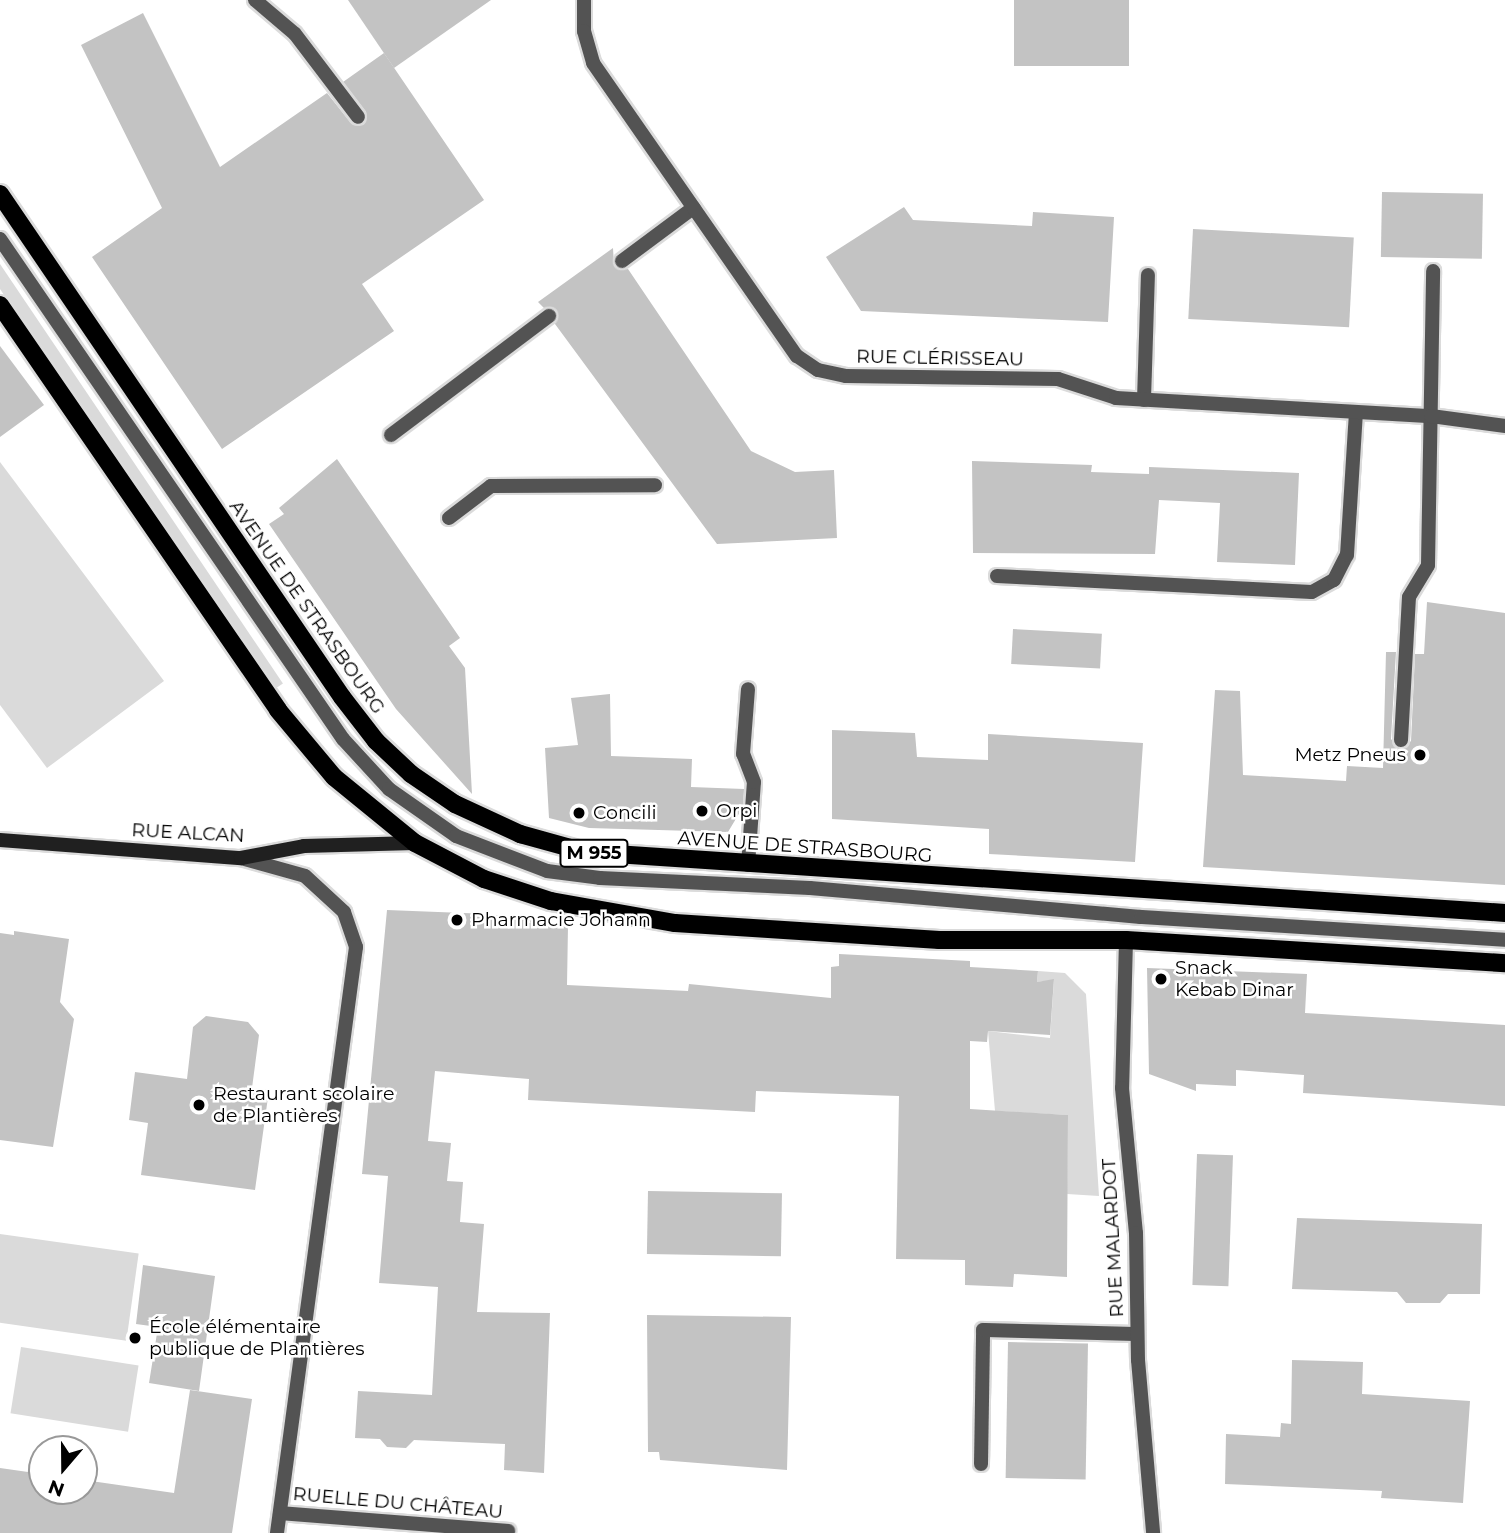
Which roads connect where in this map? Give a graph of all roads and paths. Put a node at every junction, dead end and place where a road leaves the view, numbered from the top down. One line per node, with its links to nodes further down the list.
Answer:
1 (255, 0): 3 (street)
2 (584, 0): 5 (street, RUE CLÉRISSEAU)
3 (358, 117)
4 (0, 194): 25 (main road, AVENUE DE STRASBOURG / M 955)
5 (693, 208): 7 (street); 12 (street, RUE CLÉRISSEAU)
6 (0, 239): 28 (street, M 955)
7 (622, 261)
8 (1433, 271): 14 (street)
9 (1148, 275): 12 (street)
10 (0, 305): 23 (main road)
11 (549, 316): 16 (street)
12 (1144, 400): 13 (street, RUE CLÉRISSEAU)
13 (1356, 412): 14 (street, RUE CLÉRISSEAU); 19 (street)
14 (1432, 416): 15 (street, RUE CLÉRISSEAU); 21 (street)
15 (1505, 426)
16 (391, 435)
17 (655, 485): 18 (street)
18 (449, 518)
19 (997, 576)
20 (748, 689): 25 (street)
21 (1401, 740)
22 (0, 840): 24 (street, RUE ALCAN)
23 (415, 842): 24 (street, RUE ALCAN); 27 (main road)
24 (241, 858): 32 (street)
25 (748, 865): 26 (main road, AVENUE DE STRASBOURG / M 955)
26 (1505, 913)
27 (1126, 940): 29 (main road); 30 (street, RUE MALARDOT)
28 (1505, 940)
29 (1505, 964)
30 (1138, 1334): 31 (street); 35 (street, RUE MALARDOT)
31 (981, 1464)
32 (280, 1513): 33 (street, RUELLE DU CHÂTEAU); 34 (street)
33 (510, 1532)
34 (277, 1533)
35 (1153, 1533)

